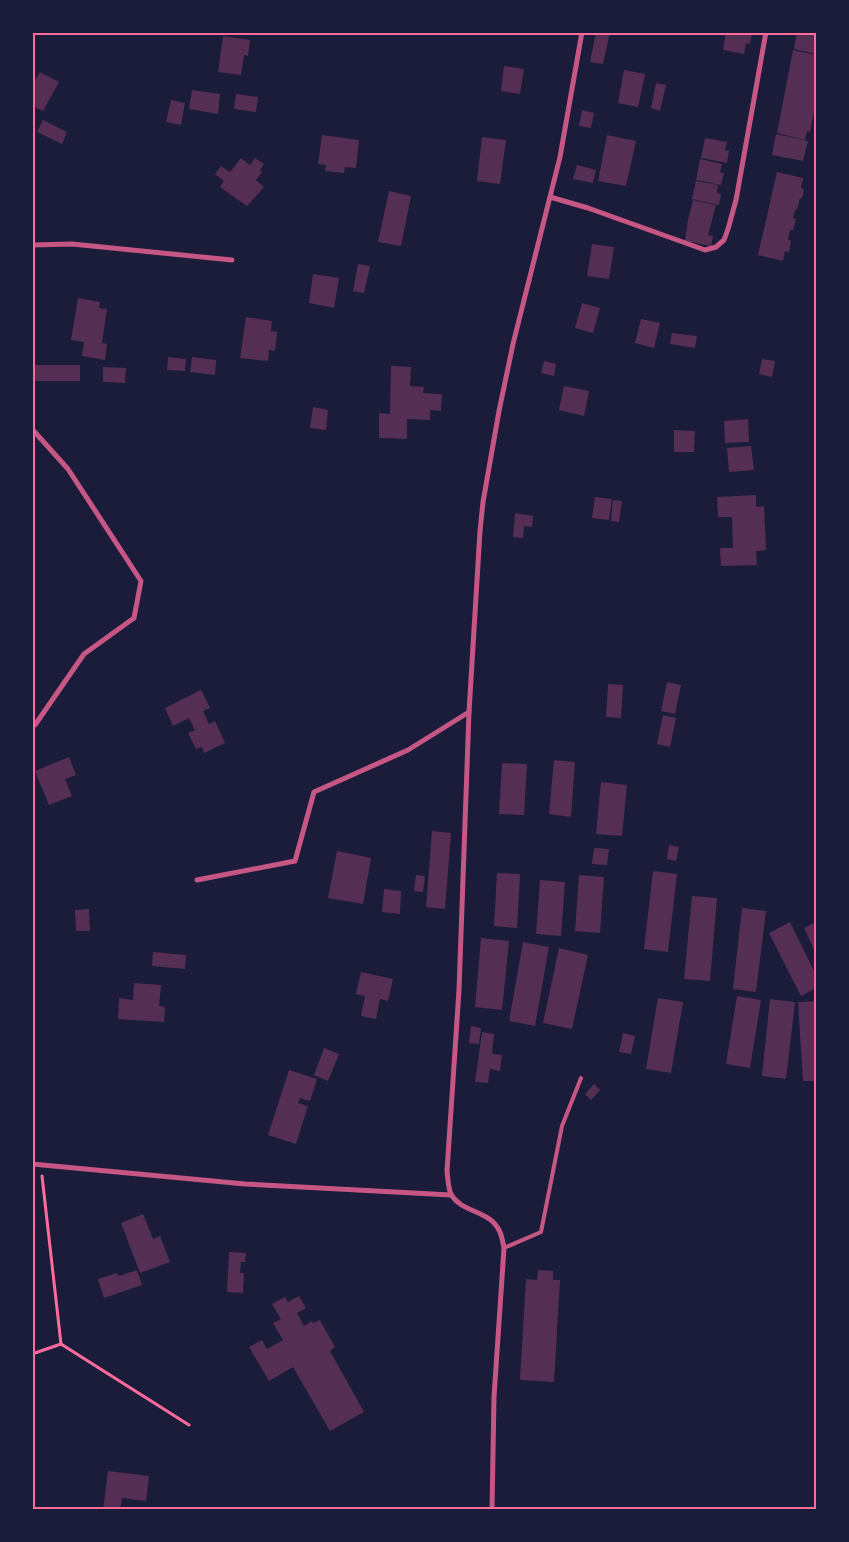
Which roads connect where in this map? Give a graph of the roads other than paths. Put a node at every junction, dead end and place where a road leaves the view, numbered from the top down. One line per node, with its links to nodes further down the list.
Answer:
1 (582, 32): 3 (street)
2 (766, 32): 3 (street)
3 (550, 197): 7 (street)
4 (32, 245): 5 (street)
5 (232, 260)
6 (32, 429): 8 (street)
7 (469, 712): 9 (street); 12 (street)
8 (32, 726)
9 (198, 880)
10 (581, 1078): 13 (lane)
11 (32, 1164): 12 (street)
12 (451, 1195): 13 (street)
13 (504, 1248): 14 (street)
14 (492, 1510)

